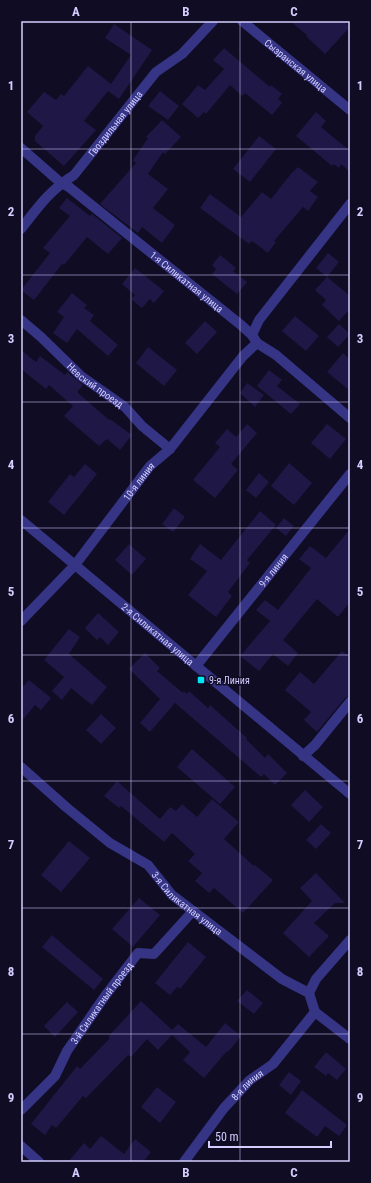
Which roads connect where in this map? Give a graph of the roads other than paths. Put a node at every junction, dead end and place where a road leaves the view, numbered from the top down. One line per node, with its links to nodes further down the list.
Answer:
1 (213, 21): 5 (street, Гвоздильная улица)
2 (242, 21): 3 (street, Сызранская улица)
3 (350, 110)
4 (21, 148): 5 (street, 1-я Силикатная улица)
5 (61, 183): 7 (street, Гвоздильная улица); 9 (street, 1-я Силикатная улица)
6 (350, 204): 9 (street, 10-я линия)
7 (21, 229)
8 (21, 320): 11 (street, Невский проезд)
9 (254, 339): 10 (street, 1-я Силикатная улица); 11 (street, 10-я линия)
10 (350, 418)
11 (170, 449): 14 (street, 10-я линия)
12 (350, 474): 16 (street, 9-я линия)
13 (21, 520): 14 (street, 2-я Силикатная улица)
14 (75, 565): 15 (street, 10-я линия); 16 (street, 2-я Силикатная улица)
15 (21, 620)
16 (196, 666): 18 (street, 2-я Силикатная улица)
17 (350, 702): 18 (street)
18 (303, 756): 20 (street, 2-я Силикатная улица)
19 (21, 767): 21 (street, 3-я Силикатная улица)
20 (350, 794)
21 (193, 911): 23 (street, 3-я Силикатная улица); 26 (street, 3-й Силикатный проезд)
22 (350, 940): 23 (street)
23 (309, 993): 24 (street)
24 (315, 1012): 25 (street); 29 (street, 8-я линия)
25 (350, 1039)
26 (21, 1110)
27 (21, 1146): 28 (street)
28 (39, 1162)
29 (184, 1162)

